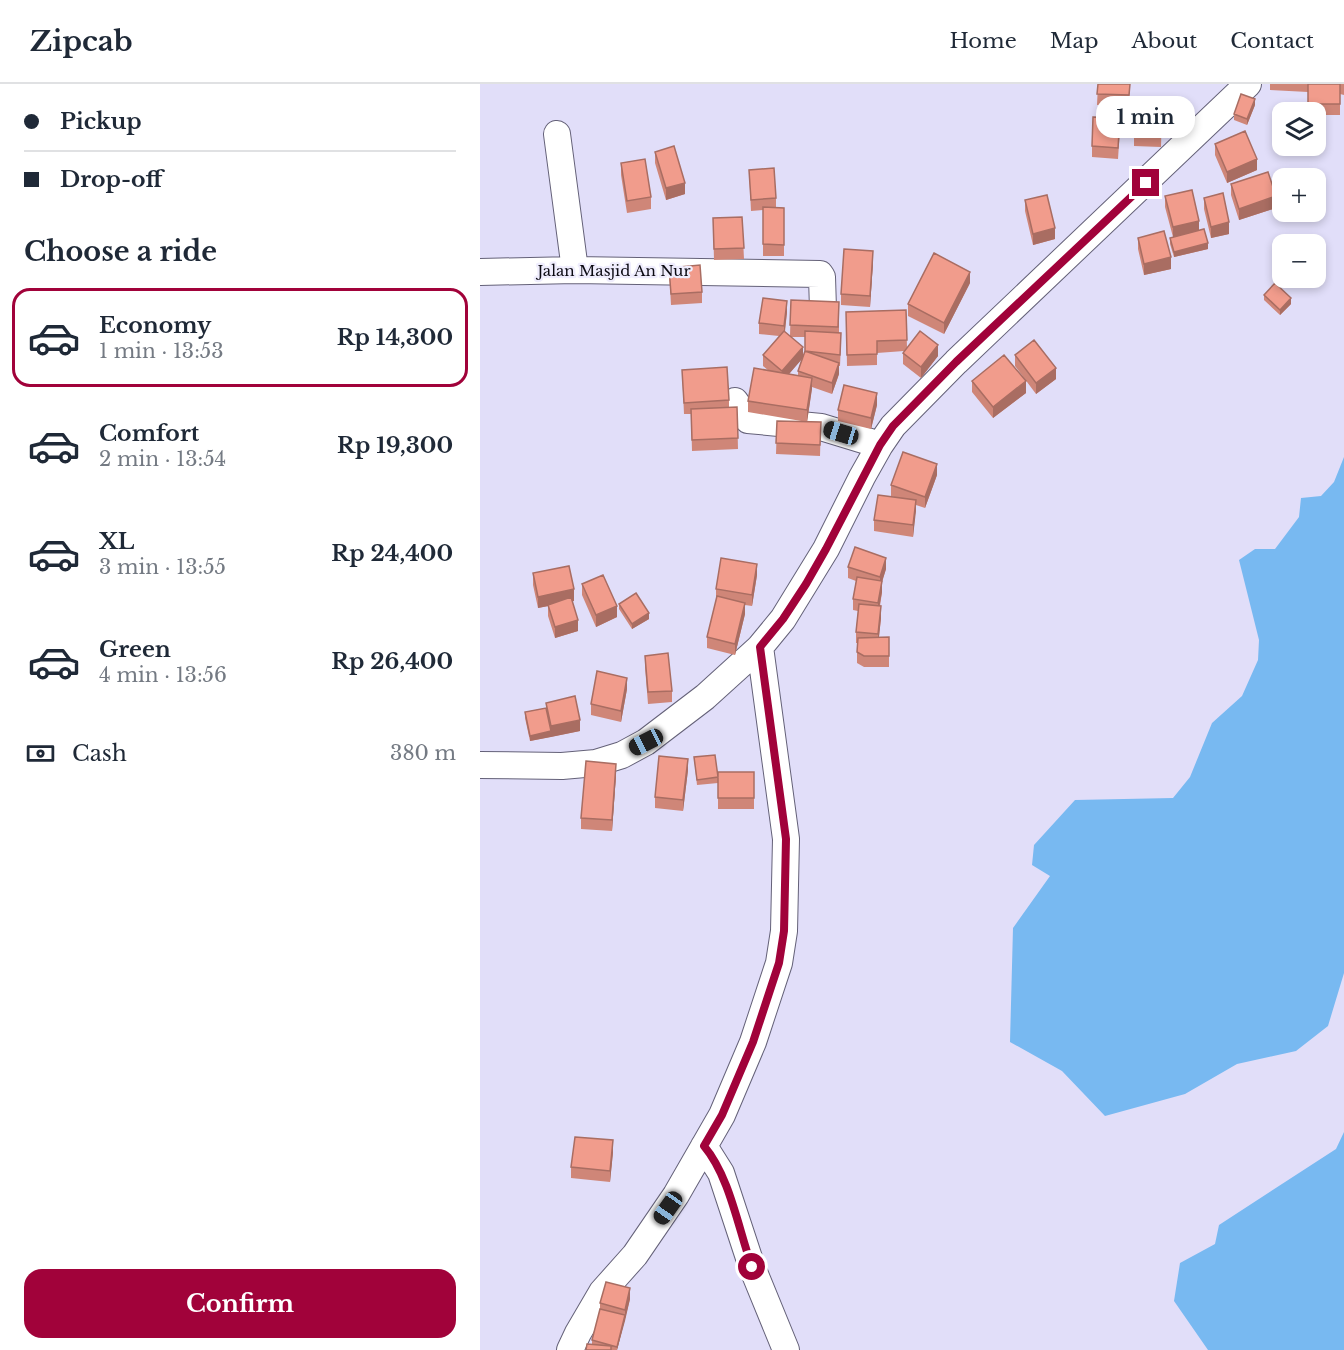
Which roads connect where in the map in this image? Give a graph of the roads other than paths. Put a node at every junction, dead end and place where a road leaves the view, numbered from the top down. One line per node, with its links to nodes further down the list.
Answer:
1 (1248, 84): 7 (street)
2 (557, 134): 3 (street)
3 (575, 270): 4 (street, Jalan Masjid An Nur); 5 (street, Jalan Masjid An Nur)
4 (480, 272)
5 (823, 309)
6 (735, 401): 7 (street)
7 (880, 445): 8 (street)
8 (760, 647): 9 (street); 10 (street)
9 (480, 765)
10 (704, 1146): 11 (street); 12 (street)
11 (570, 1350)
12 (786, 1350)

